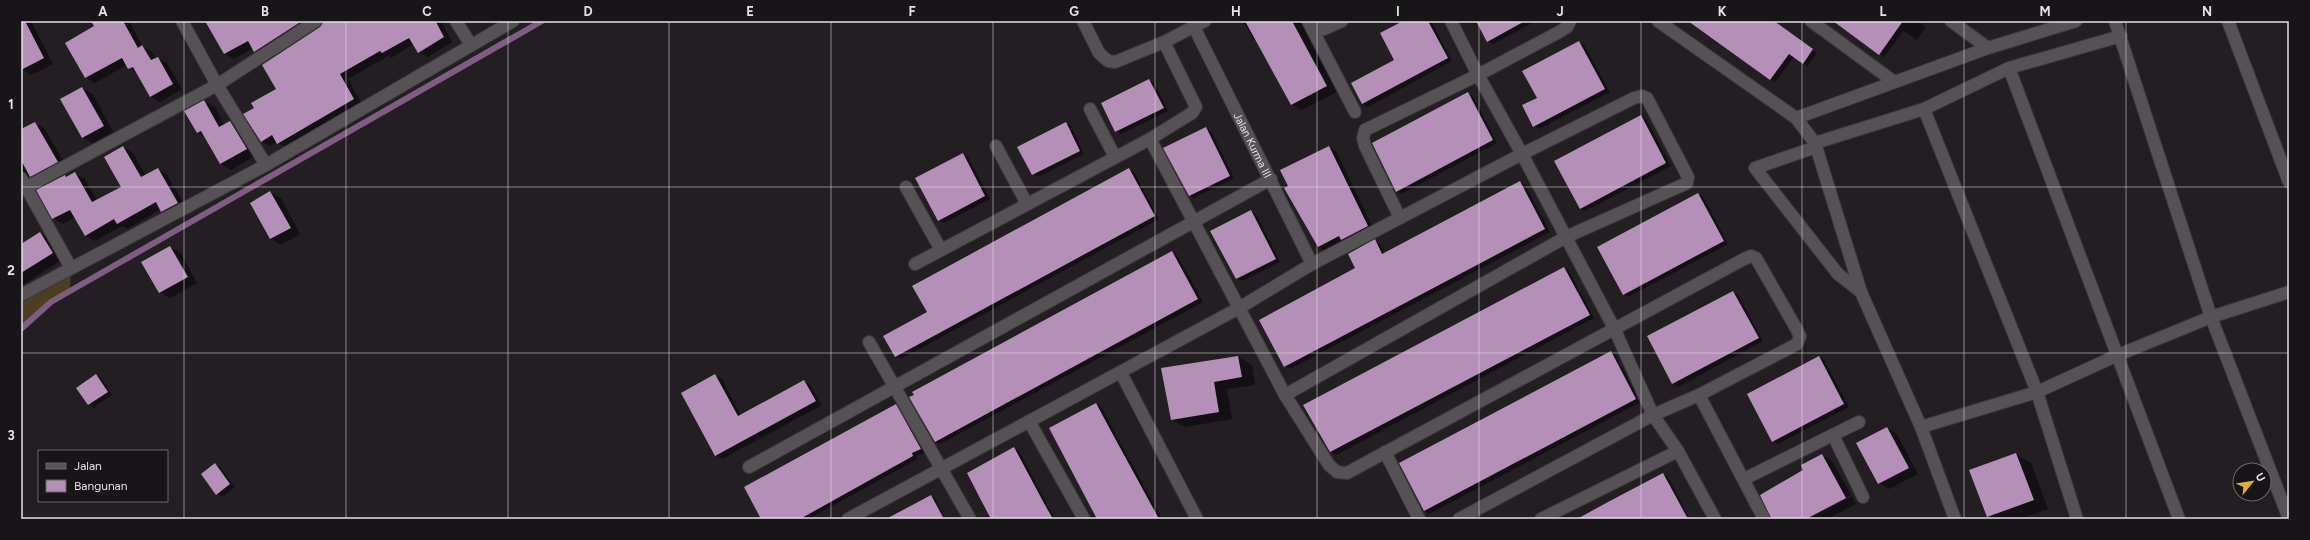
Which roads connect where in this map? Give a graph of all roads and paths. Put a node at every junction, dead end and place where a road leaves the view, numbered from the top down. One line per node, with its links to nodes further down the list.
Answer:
1 (182, 21): 25 (street)
2 (316, 21): 25 (street)
3 (456, 21): 20 (street)
4 (513, 21): 20 (street)
5 (1083, 21): 19 (street)
6 (1308, 21): 28 (street)
7 (1320, 21): 8 (street)
8 (1342, 21)
9 (1451, 21): 23 (street)
10 (1570, 21): 23 (street)
11 (1658, 21): 29 (street)
12 (1811, 21): 24 (street)
13 (1951, 21): 21 (street)
14 (2076, 21): 21 (street)
15 (2114, 21): 18 (street)
16 (2228, 21): 37 (street)
17 (1200, 24): 19 (street); 36 (street, Jalan Kurma III)
18 (2120, 36): 22 (street); 52 (street)
19 (1164, 42): 30 (street)
20 (471, 45): 35 (street)
21 (1988, 48): 24 (street)
22 (2009, 68): 27 (street); 55 (street)
23 (1478, 75): 33 (street); 41 (street)
24 (1893, 81): 29 (street)
25 (217, 85): 35 (street); 38 (street)
26 (1090, 109): 34 (street)
27 (1924, 109): 31 (street); 58 (street)
28 (1355, 112)
29 (1796, 118): 31 (street)
30 (1150, 139): 34 (street); 42 (street)
31 (1816, 145): 48 (street); 48 (street)
32 (996, 146): 40 (street)
33 (1522, 154): 41 (street); 43 (street); 43 (street)
34 (1115, 157): 40 (street)
35 (266, 165): 47 (street)
36 (1271, 179): 42 (street); 46 (street, Jalan Kurma III)
37 (2289, 182)
38 (23, 185): 47 (street)
39 (906, 187): 44 (street)
40 (1027, 204): 44 (street)
41 (1400, 218): 46 (street)
42 (1194, 221): 51 (street); 57 (street)
43 (1566, 237): 53 (street); 59 (street)
44 (941, 250): 45 (street)
45 (915, 264)
46 (1312, 264): 51 (street)
47 (71, 268): 50 (street)
48 (1861, 292): 64 (street)
49 (2289, 292): 52 (street)
50 (21, 295)
51 (1239, 308): 56 (street); 59 (street)
52 (2211, 317): 55 (street); 85 (street)
53 (1614, 328): 60 (street); 61 (street); 67 (street)
54 (869, 342): 57 (street)
55 (2118, 355): 58 (street); 84 (street)
56 (1121, 373): 62 (street); 76 (street)
57 (894, 386): 68 (street); 69 (street)
58 (2036, 392): 64 (street); 83 (street)
59 (1285, 395): 67 (street)
60 (1699, 395): 61 (street); 70 (street)
61 (1653, 415): 66 (street); 78 (street)
62 (1030, 421): 69 (street); 75 (street)
63 (1859, 422): 65 (street)
64 (1921, 427): 82 (street)
65 (1833, 435): 70 (street); 71 (street)
66 (1678, 450): 79 (street); 80 (street)
67 (1385, 452): 77 (street)
68 (749, 467)
69 (942, 469): 72 (street); 74 (street)
70 (1744, 479): 81 (street)
71 (1863, 497)
72 (865, 515): 73 (street)
73 (848, 519)
74 (970, 519)
75 (1084, 519)
76 (1197, 519)
77 (1419, 519)
78 (1459, 519)
79 (1541, 519)
80 (1715, 519)
81 (1764, 519)
82 (1955, 519)
83 (2077, 519)
84 (2179, 519)
85 (2289, 519)

